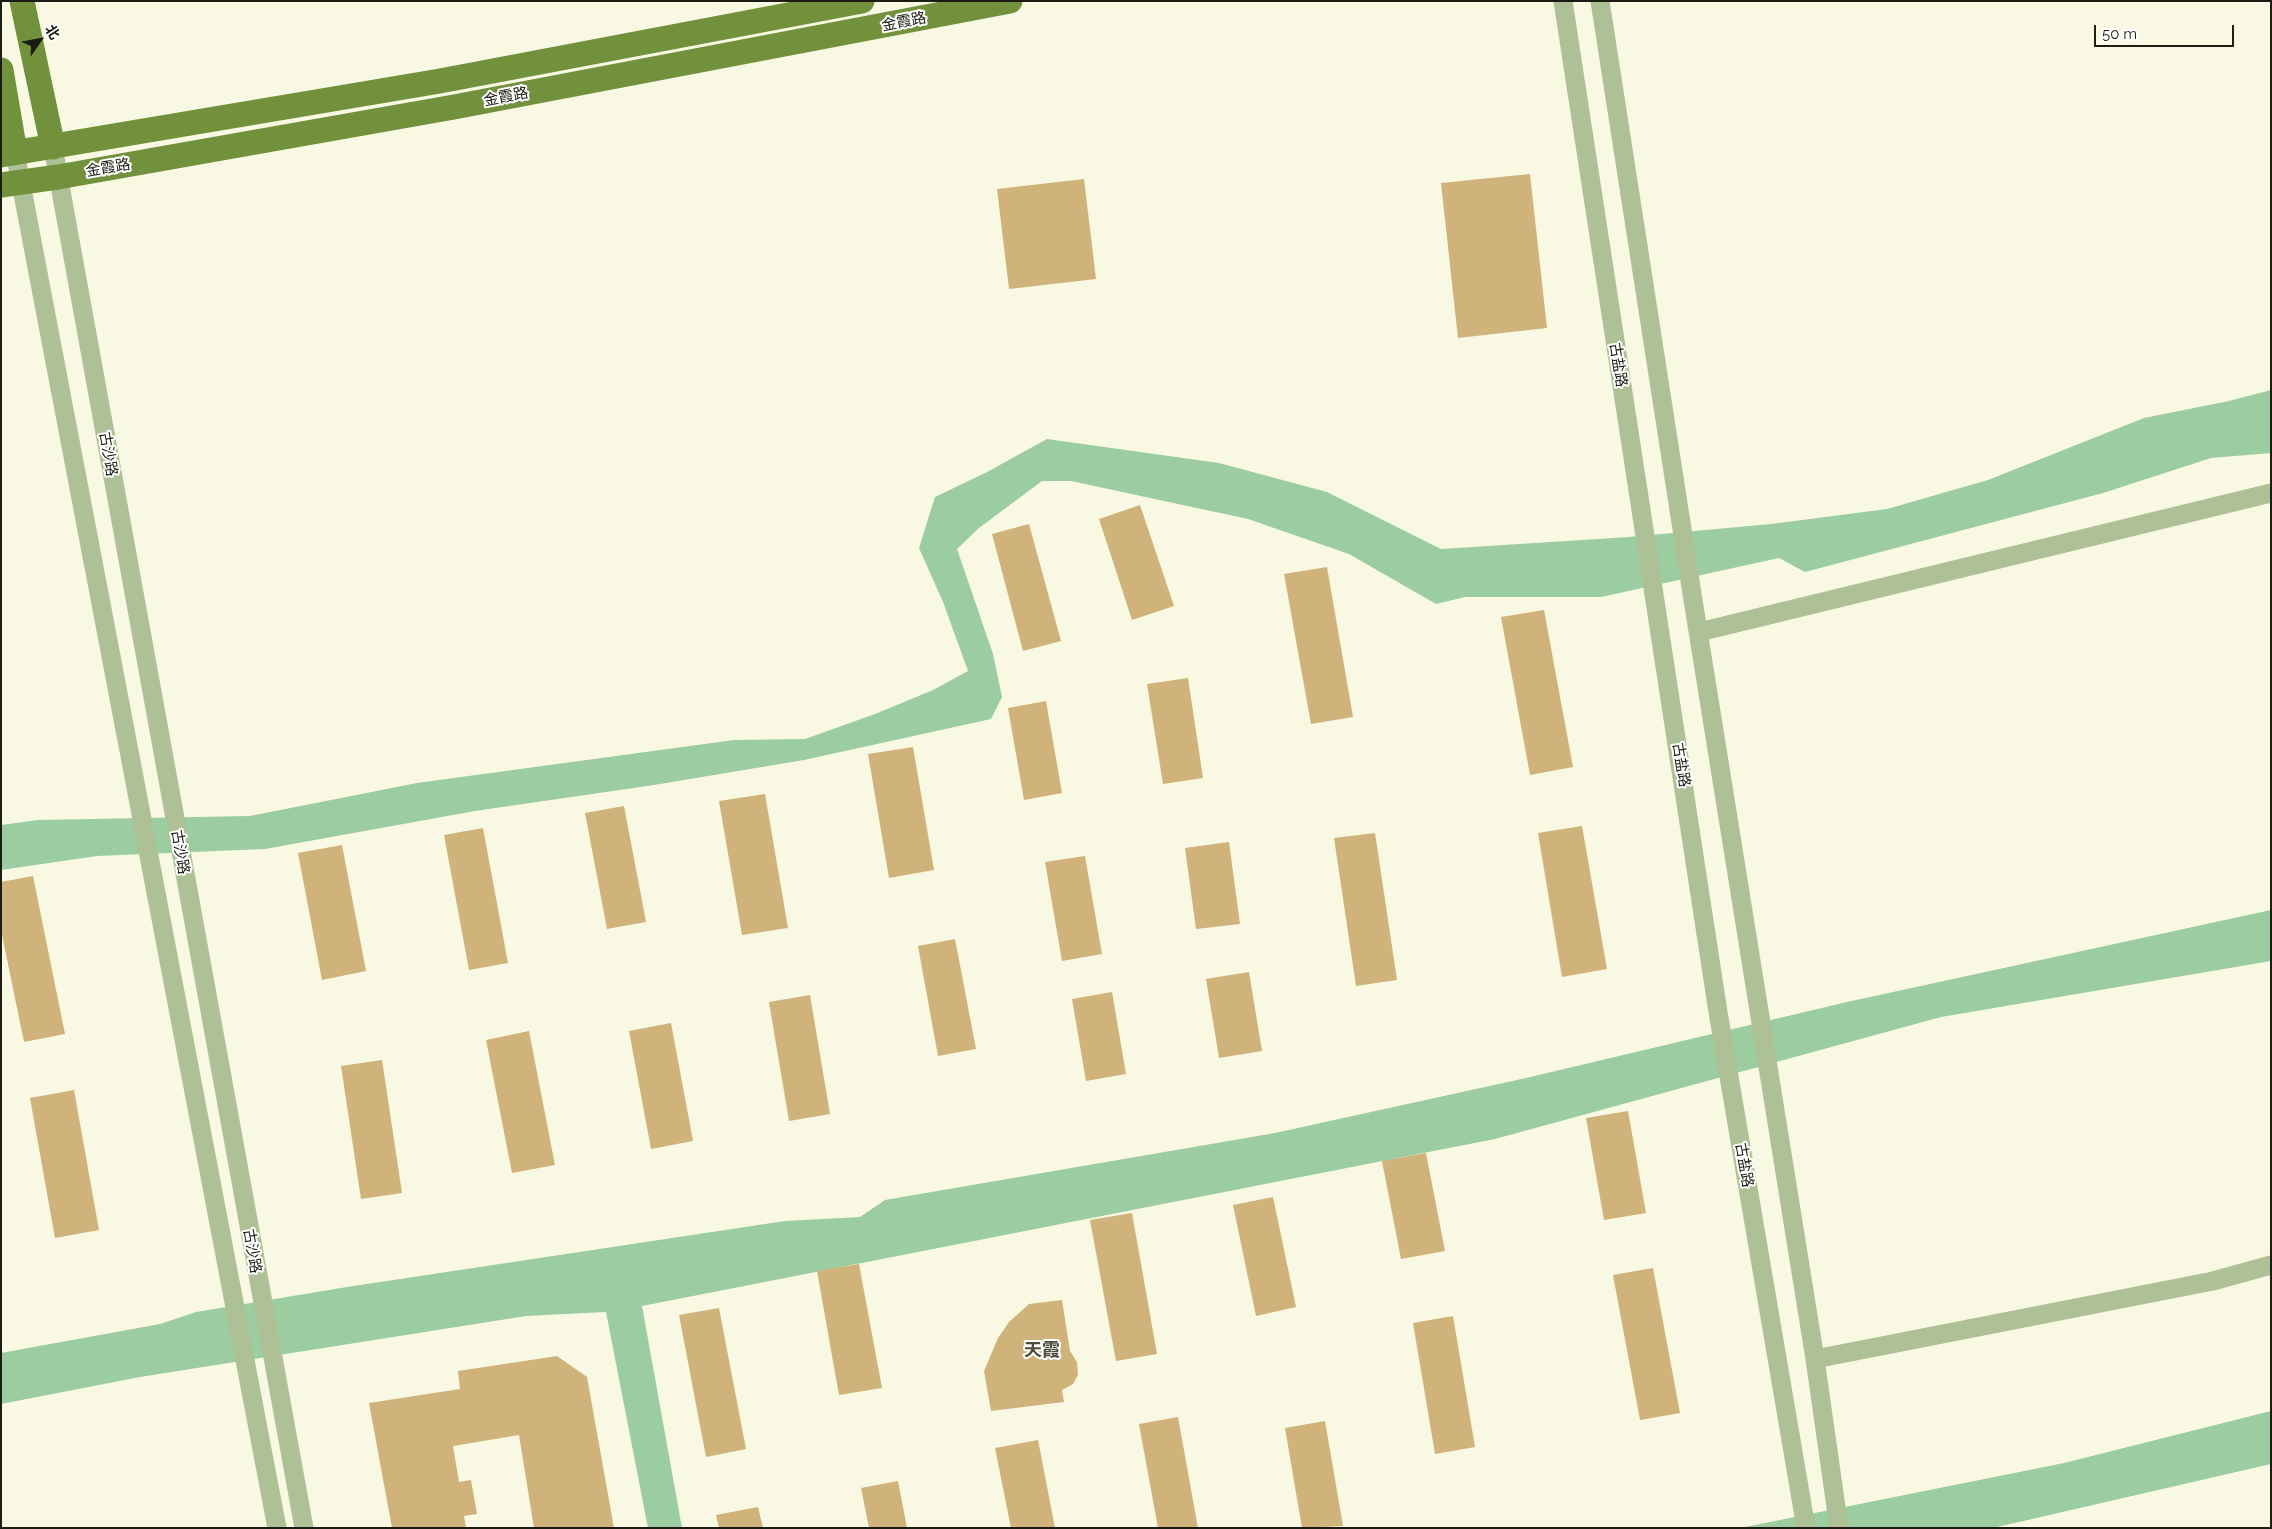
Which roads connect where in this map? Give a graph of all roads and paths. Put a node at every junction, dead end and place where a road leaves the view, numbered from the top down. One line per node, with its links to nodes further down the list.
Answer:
1 (22, 1): 7 (main road)
2 (862, 1): 7 (main road, 金霞路)
3 (1010, 1): 9 (main road, 金霞路)
4 (1563, 1): 17 (street, 古盐路)
5 (1600, 1): 12 (street)
6 (1, 70): 8 (main road)
7 (52, 147): 8 (main road, 金霞路); 9 (street, 古沙路)
8 (8, 154): 10 (street, 古沙路)
9 (58, 177): 10 (main road, 金霞路); 16 (street, 古沙路)
10 (11, 182): 15 (street, 古沙路)
11 (2271, 493): 12 (street)
12 (1699, 632): 14 (street)
13 (2271, 1266): 14 (street)
14 (1815, 1360): 18 (street)
15 (277, 1528)
16 (304, 1528)
17 (1806, 1528)
18 (1839, 1528)

